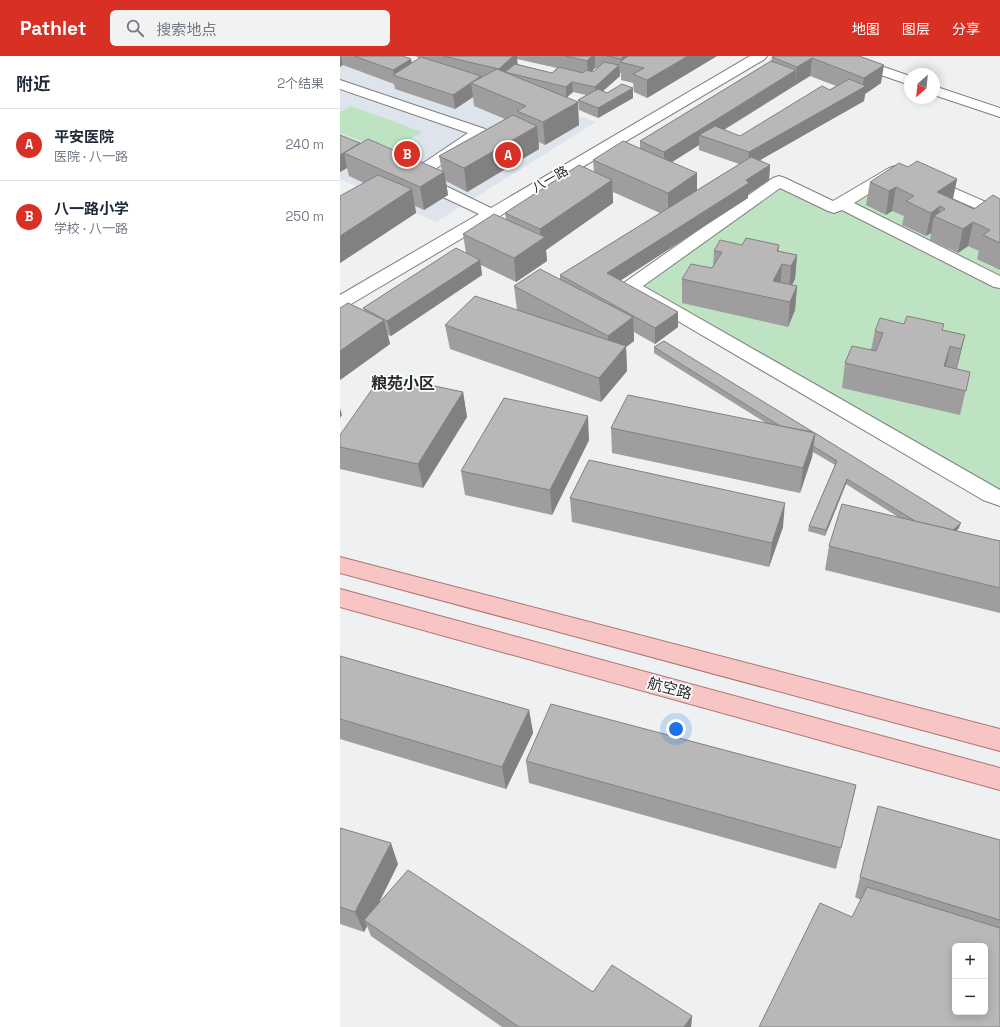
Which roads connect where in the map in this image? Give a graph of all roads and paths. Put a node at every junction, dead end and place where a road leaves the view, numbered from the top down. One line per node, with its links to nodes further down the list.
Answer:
1 (760, 56): 8 (street, 八一路)
2 (839, 56): 3 (street)
3 (904, 79)
4 (340, 84): 8 (street)
5 (940, 92): 6 (street)
6 (1000, 113)
7 (841, 203): 9 (street); 10 (street); 12 (street)
8 (491, 214): 11 (street, 八一路)
9 (1000, 214)
10 (1000, 282)
11 (340, 303)
12 (1000, 498)
13 (340, 565): 15 (main road)
14 (340, 598): 16 (main road, 航空路)
15 (1000, 740)
16 (1000, 779)

